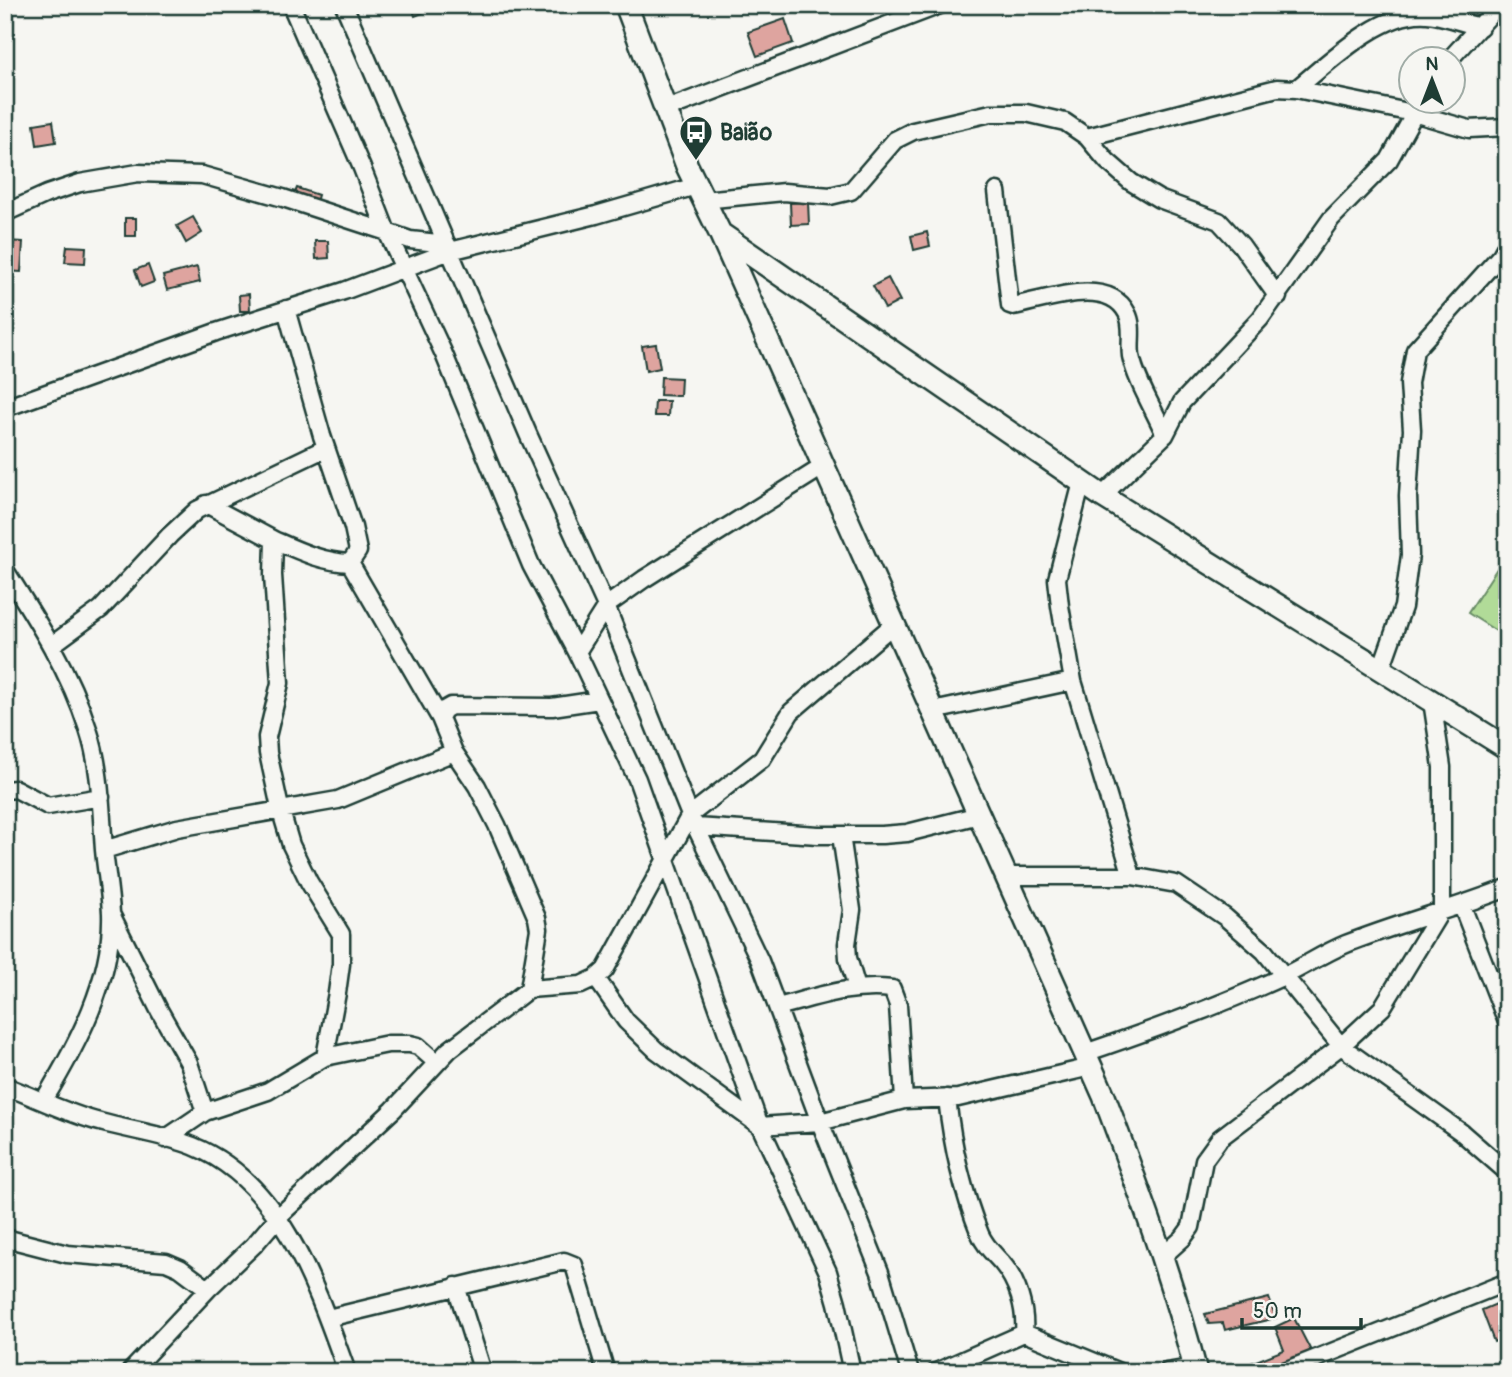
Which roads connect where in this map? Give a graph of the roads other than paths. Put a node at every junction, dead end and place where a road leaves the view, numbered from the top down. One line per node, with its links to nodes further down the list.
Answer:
1 (291, 5): 18 (street)
2 (344, 5): 21 (street)
3 (626, 5): 10 (main road)
4 (940, 5): 10 (street)
5 (1499, 5): 6 (street)
6 (1480, 27): 7 (street); 8 (street)
7 (1462, 46)
8 (1296, 89): 9 (street); 14 (street)
9 (1396, 104)
10 (664, 110): 16 (main road)
11 (1412, 116): 23 (street)
12 (1438, 116): 13 (street)
13 (1507, 127)
14 (1087, 137): 16 (street); 23 (street)
15 (997, 191): 26 (street)
16 (699, 193): 19 (main road); 21 (street)
17 (5, 213): 18 (street)
18 (387, 232): 21 (street); 22 (street)
19 (720, 233): 28 (main road); 29 (main road)
20 (1507, 244): 39 (street)
21 (449, 248): 22 (street); 35 (street)
22 (405, 269): 24 (street); 38 (street)
23 (1278, 297): 26 (street)
24 (286, 310): 25 (street); 27 (street)
25 (5, 408)
26 (1165, 435): 30 (street)
27 (326, 448): 31 (street); 33 (street)
28 (824, 466): 35 (street); 36 (main road)
29 (1082, 482): 30 (main road); 40 (street)
30 (1102, 496): 39 (main road)
31 (206, 504): 32 (street); 37 (street)
32 (274, 540): 33 (street); 49 (street)
33 (350, 563): 44 (street)
34 (5, 570): 37 (street)
35 (606, 606): 38 (street); 51 (street)
36 (894, 624): 43 (main road); 51 (street)
37 (52, 645): 48 (street)
38 (576, 652): 41 (street)
39 (1381, 669): 42 (main road)
40 (1073, 681): 43 (street); 56 (street)
41 (599, 700): 44 (street); 54 (street)
42 (1432, 701): 45 (main road); 59 (street)
43 (933, 711): 50 (main road)
44 (440, 718): 46 (street)
45 (1507, 748)
46 (454, 752): 49 (street); 64 (street)
47 (5, 790): 48 (street)
48 (102, 797): 53 (street)
49 (280, 808): 53 (street); 68 (street)
50 (979, 815): 52 (street); 55 (main road)
51 (693, 821): 52 (street); 54 (street); 65 (street)
52 (841, 835): 63 (street)
53 (104, 850): 60 (street)
54 (666, 857): 62 (street); 77 (street)
55 (1006, 876): 56 (street); 69 (main road)
56 (1132, 876): 61 (street)
57 (1507, 888): 58 (street)
58 (1462, 906): 59 (street); 66 (street)
59 (1442, 909): 61 (street); 67 (street)
60 (111, 913): 73 (street); 75 (street)
61 (1284, 975): 67 (street); 69 (street)
62 (596, 978): 64 (street); 77 (street)
63 (857, 988): 65 (street); 74 (street)
64 (529, 989): 70 (street)
65 (778, 1007): 76 (street)
66 (1507, 1022)
67 (1341, 1046): 79 (street); 82 (street)
68 (325, 1056): 70 (street); 75 (street)
69 (1088, 1060): 72 (street); 82 (main road)
70 (436, 1062): 80 (street)
71 (5, 1086): 73 (street)
72 (947, 1098): 74 (street); 87 (street)
73 (44, 1100): 78 (street)
74 (904, 1100): 76 (street)
75 (205, 1112): 78 (street)
76 (820, 1122): 77 (street); 94 (street)
77 (760, 1126): 93 (street)
78 (165, 1139): 80 (street)
79 (1507, 1172)
80 (277, 1217): 85 (street); 86 (street)
81 (5, 1238): 85 (street)
82 (1162, 1257): 88 (main road)
83 (1507, 1282): 98 (street)
84 (456, 1286): 86 (street); 91 (street); 92 (street)
85 (208, 1289): 89 (street)
86 (328, 1318): 90 (street)
87 (1024, 1333): 95 (street); 96 (street)
88 (1196, 1369): 97 (street)
89 (130, 1372)
90 (347, 1372)
91 (483, 1372)
92 (606, 1372)
93 (852, 1372)
94 (910, 1372)
95 (936, 1372)
96 (1119, 1372)
97 (1167, 1372)
98 (1282, 1372)

